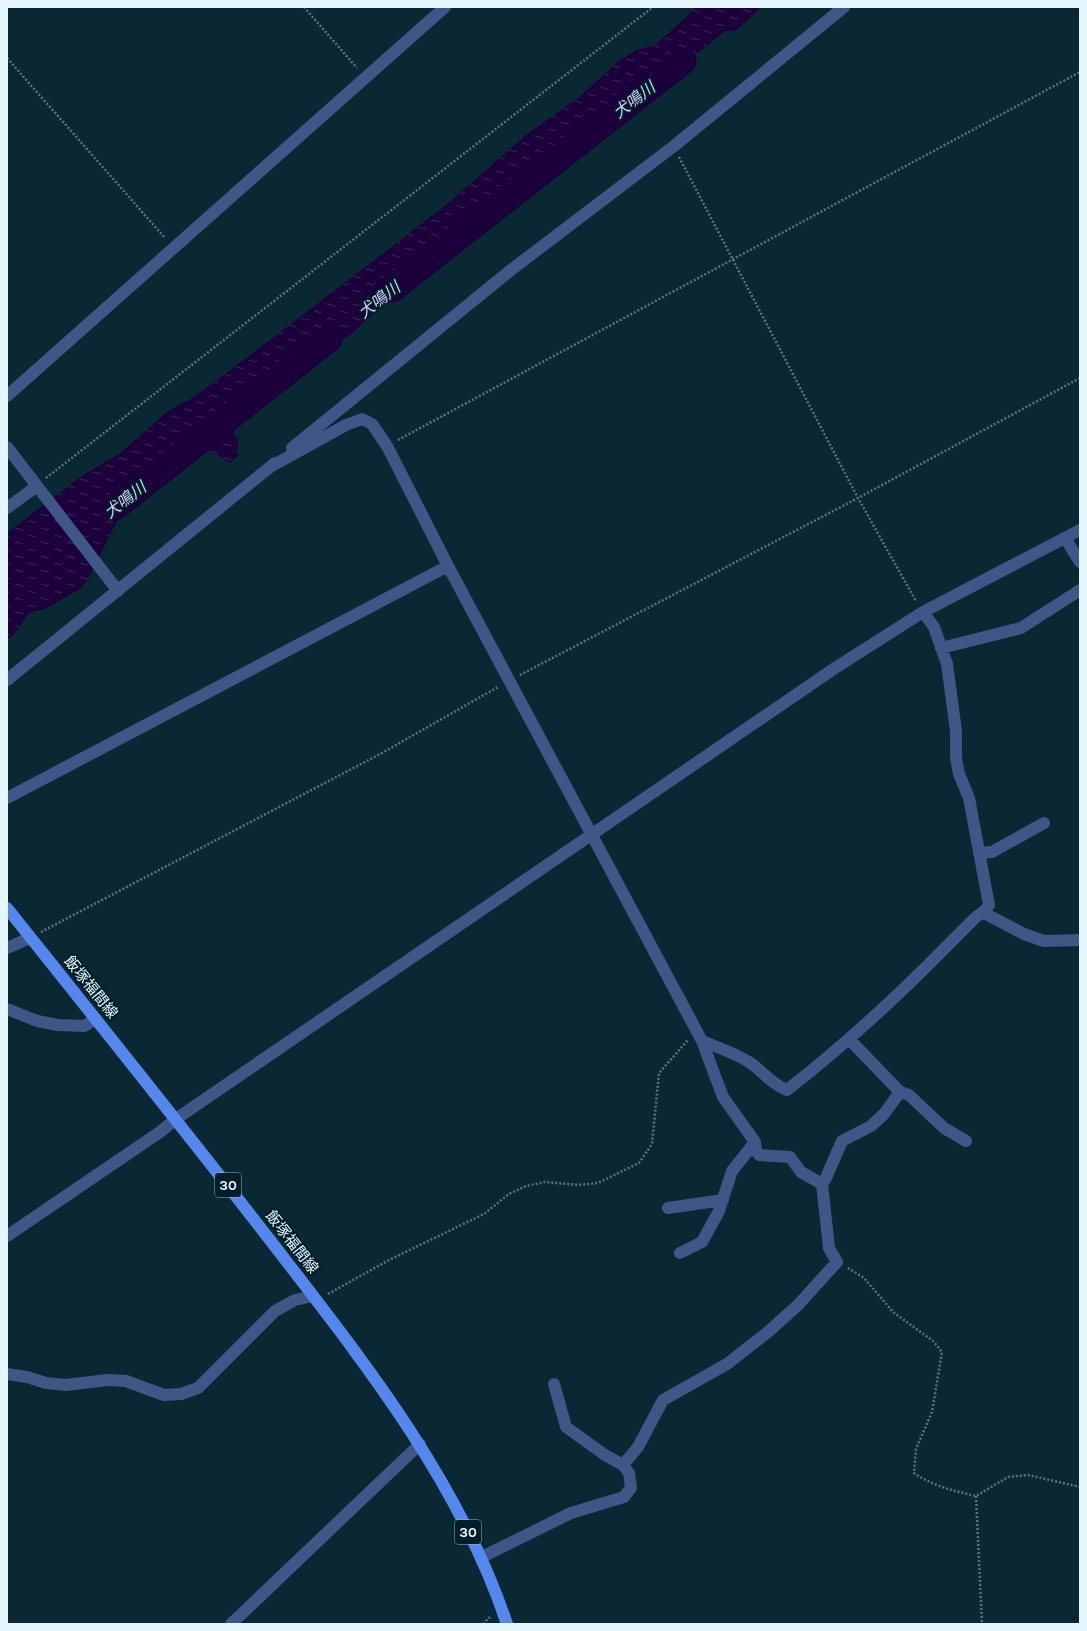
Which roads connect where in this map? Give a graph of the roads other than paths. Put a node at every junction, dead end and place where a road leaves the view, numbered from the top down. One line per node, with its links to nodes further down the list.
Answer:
1 (445, 7): 3 (street)
2 (844, 7): 5 (street)
3 (7, 396)
4 (7, 447): 6 (street)
5 (270, 467): 11 (street); 13 (street)
6 (36, 486): 7 (street); 13 (street)
7 (7, 508)
8 (1080, 530): 9 (street)
9 (1065, 538): 10 (street); 14 (street)
10 (1080, 562)
11 (448, 566): 17 (street); 19 (street)
12 (1080, 590): 15 (street)
13 (118, 591): 16 (street)
14 (923, 612): 15 (street); 19 (street)
15 (941, 648): 20 (street)
16 (7, 680)
17 (7, 798)
18 (1044, 823): 20 (street)
19 (592, 835): 29 (street); 31 (street)
20 (979, 853): 22 (street)
21 (7, 908): 23 (main road, 飯塚福間線 / 30)
22 (984, 913): 24 (street); 28 (street)
23 (29, 935): 25 (street); 27 (main road, 飯塚福間線 / 30)
24 (1080, 940)
25 (7, 948)
26 (7, 1009): 27 (street)
27 (96, 1019): 31 (main road, 飯塚福間線 / 30)
28 (849, 1039): 29 (street); 30 (street)
29 (702, 1041): 33 (street)
30 (900, 1092): 32 (street); 34 (street)
31 (176, 1119): 37 (street); 39 (main road, 飯塚福間線 / 30)
32 (966, 1141)
33 (755, 1142): 34 (street); 35 (street)
34 (822, 1184): 43 (street)
35 (722, 1200): 36 (street); 38 (street)
36 (668, 1208)
37 (7, 1236)
38 (680, 1253)
39 (313, 1296): 40 (street); 42 (main road, 飯塚福間線 / 30)
40 (7, 1374)
41 (554, 1384): 43 (street)
42 (420, 1444): 44 (main road, 飯塚福間線 / 30); 45 (street)
43 (623, 1465): 44 (street)
44 (482, 1557): 46 (main road, 飯塚福間線 / 30)
45 (231, 1624)
46 (507, 1624)

